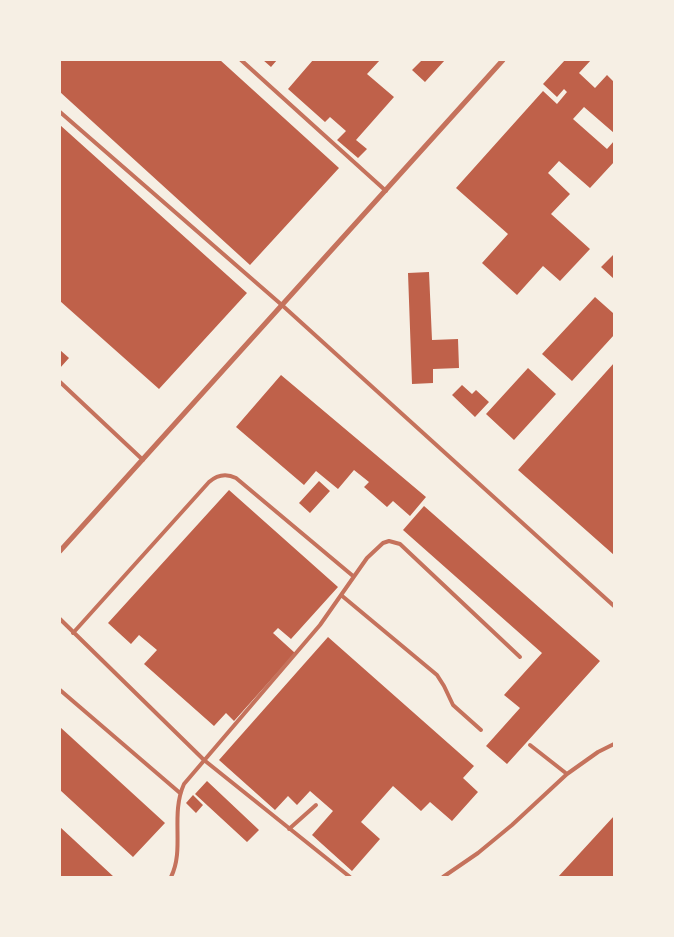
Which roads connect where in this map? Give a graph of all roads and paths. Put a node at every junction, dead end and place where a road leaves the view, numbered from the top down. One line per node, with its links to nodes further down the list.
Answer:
1 (241, 60): 4 (lane)
2 (503, 60): 4 (street)
3 (60, 112): 5 (lane)
4 (386, 191): 5 (street)
5 (283, 306): 7 (street); 11 (lane)
6 (60, 382): 7 (lane)
7 (142, 460): 8 (street)
8 (60, 551)
9 (353, 576): 10 (lane); 13 (lane); 14 (lane)
10 (340, 595): 16 (lane); 19 (lane)
11 (614, 606)
12 (60, 619): 13 (lane)
13 (73, 633): 19 (lane)
14 (520, 657)
15 (60, 690): 21 (lane)
16 (481, 730)
17 (614, 744): 20 (lane)
18 (530, 745): 20 (lane)
19 (204, 760): 21 (lane); 23 (lane)
20 (567, 774): 26 (lane)
21 (180, 793): 24 (lane)
22 (316, 805): 23 (lane)
23 (289, 829): 25 (lane)
24 (171, 877)
25 (350, 877)
26 (443, 877)

